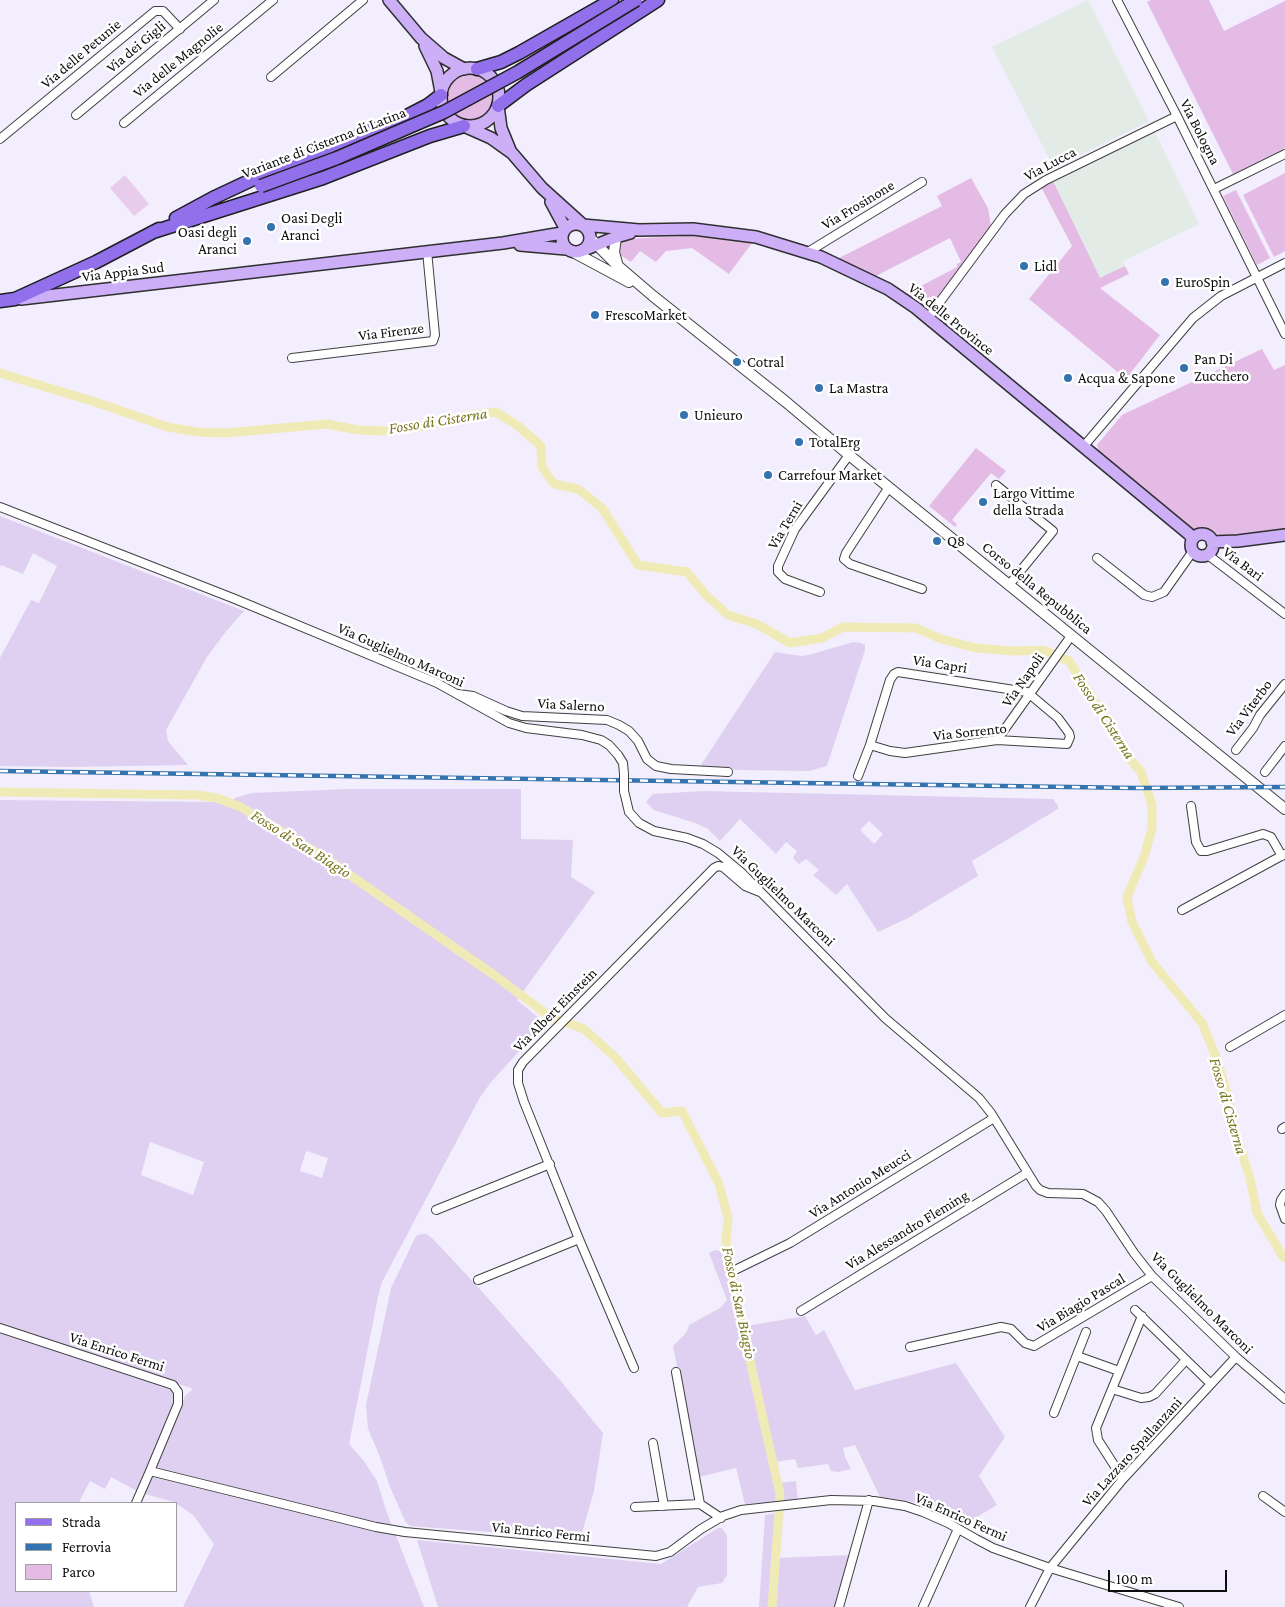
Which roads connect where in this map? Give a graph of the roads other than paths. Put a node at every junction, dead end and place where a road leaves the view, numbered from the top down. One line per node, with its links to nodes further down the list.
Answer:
1 (214, 0): 9 (street, Via dei Gigli)
2 (273, 0): 17 (street, Via delle Magnolie)
3 (363, 0): 12 (street)
4 (389, 0): 10 (main road)
5 (612, 0): 11 (main road)
6 (636, 0): 28 (main road, Variante di Cisterna di Latina, bridge)
7 (658, 0): 14 (main road)
8 (1117, 0): 16 (street, Via Bologna)
9 (180, 28): 15 (street, Via dei Gigli); 19 (street, Via delle Petunie)
10 (421, 38): 11 (main road); 13 (main road)
11 (470, 69): 13 (main road); 14 (main road)
12 (271, 77)
13 (441, 94): 18 (main road); 28 (main road)
14 (498, 106): 18 (main road); 20 (main road)
15 (76, 114)
16 (1177, 116): 24 (street, Via Bologna); 41 (street, Via Lucca)
17 (124, 122)
18 (464, 126): 20 (main road); 28 (main road)
19 (0, 139)
20 (512, 153): 23 (main road)
21 (1285, 154): 24 (street)
22 (922, 182): 34 (street, Via Frosinone)
23 (542, 188): 25 (main road); 27 (main road)
24 (1214, 189): 37 (street, Via Bologna)
25 (583, 225): 26 (main road, Via delle Province); 27 (main road); 30 (main road)
26 (639, 230): 29 (main road, Via delle Province); 34 (main road, Via delle Province)
27 (564, 231): 31 (main road, Via Appia Sud); 33 (main road)
28 (152, 232): 39 (main road, Variante di Cisterna di Latina)
29 (616, 237): 30 (main road, Via delle Province); 36 (street)
30 (594, 241): 33 (main road); 36 (street, Corso della Repubblica)
31 (503, 243): 32 (main road, Via Appia Sud); 33 (main road, Via Appia Sud)
32 (427, 251): 39 (main road, Via Appia Sud); 43 (street, Via Firenze)
33 (575, 251): 38 (street, Corso della Repubblica)
34 (808, 252): 41 (main road, Via delle Province)
35 (1285, 263): 37 (street)
36 (618, 266): 38 (street, Corso della Repubblica)
37 (1257, 277): 42 (street, Via Bologna); 44 (street)
38 (653, 296): 45 (street, Corso della Repubblica)
39 (14, 299): 40 (main road, Variante di Cisterna di Latina)
40 (0, 301)
41 (928, 318): 44 (main road, Via delle Province)
42 (1285, 334)
43 (292, 358)
44 (1083, 448): 51 (main road, Via delle Province)
45 (849, 455): 47 (street, Corso della Repubblica); 56 (street, Via Terni)
46 (996, 485): 54 (street)
47 (889, 488): 54 (street, Corso della Repubblica); 55 (street)
48 (0, 507): 60 (street, Via Guglielmo Marconi)
49 (1285, 535): 50 (main road)
50 (1212, 542): 51 (main road); 52 (main road)
51 (1193, 545): 52 (main road); 53 (street)
52 (1208, 555): 57 (street, Via Bari)
53 (1097, 558)
54 (1009, 585): 58 (street, Corso della Repubblica)
55 (922, 589)
56 (820, 592)
57 (1285, 614)
58 (1071, 636): 61 (street, Via Napoli); 70 (street, Corso della Repubblica)
59 (1285, 684): 65 (street, Via Viterbo)
60 (456, 694): 66 (street, Via Salerno); 72 (street, Via Guglielmo Marconi, bridge)
61 (1030, 694): 62 (street, Via Napoli); 62 (street, Via Sorrento); 63 (street, Via Capri)
62 (997, 740): 63 (street, Via Sorrento)
63 (870, 744): 68 (street, Via Capri)
64 (1285, 746): 67 (street)
65 (1236, 750)
66 (728, 772)
67 (1265, 772)
68 (858, 776)
69 (1191, 806): 71 (street)
70 (1285, 809)
71 (1283, 855): 73 (street)
72 (762, 892): 76 (street, Via Guglielmo Marconi); 77 (street, Via Albert Einstein)
73 (1182, 910)
74 (1285, 1014): 75 (street)
75 (1230, 1047)
76 (994, 1118): 78 (street, Via Guglielmo Marconi); 83 (street, Via Antonio Meucci)
77 (550, 1164): 80 (street); 82 (street, Via Albert Einstein)
78 (1027, 1173): 84 (street, Via Guglielmo Marconi); 87 (street, Via Alessandro Fleming)
79 (1285, 1194): 81 (street)
80 (436, 1210)
81 (1285, 1219)
82 (579, 1239): 85 (street); 95 (street, Via Albert Einstein)
83 (737, 1269)
84 (1152, 1276): 91 (street, Via Biagio Pascal); 93 (street, Via Guglielmo Marconi)
85 (478, 1280)
86 (1135, 1310): 88 (street)
87 (801, 1311)
88 (1142, 1316): 94 (street); 96 (street)
89 (0, 1328): 103 (street, Via Enrico Fermi)
90 (1086, 1332): 92 (street)
91 (910, 1347)
92 (1077, 1356): 96 (street); 101 (street)
93 (1236, 1357): 98 (street, Via Lazzaro Spallanzani); 100 (street, Via Guglielmo Marconi)
94 (1186, 1360): 98 (street); 99 (street)
95 (634, 1368)
96 (1119, 1371): 99 (street)
97 (676, 1372): 108 (street)
98 (1211, 1384): 104 (street, Via Lazzaro Spallanzani)
99 (1112, 1389): 104 (street)
100 (1285, 1399)
101 (1054, 1414)
102 (654, 1443): 109 (street)
103 (150, 1471): 107 (street); 112 (street, Via Enrico Fermi)
104 (1123, 1480): 114 (street, Via Lazzaro Spallanzani)
105 (1263, 1496): 111 (street)
106 (869, 1500): 112 (street, Via Enrico Fermi); 113 (street, Via Enrico Fermi); 115 (street)
107 (136, 1502)
108 (700, 1504): 109 (street); 112 (street)
109 (664, 1506): 110 (street)
110 (635, 1507)
111 (1285, 1512)
112 (720, 1518)
113 (958, 1528): 114 (street, Via Enrico Fermi); 116 (street)
114 (1050, 1568): 117 (street, Via Lazzaro Spallanzani); 118 (street, Via Enrico Fermi)
115 (839, 1607)
116 (923, 1607)
117 (1030, 1607)
118 (1179, 1607)

